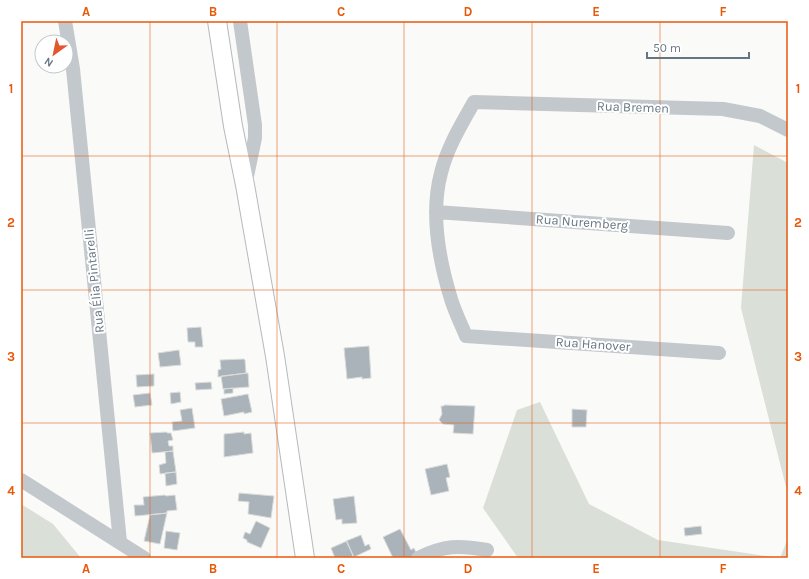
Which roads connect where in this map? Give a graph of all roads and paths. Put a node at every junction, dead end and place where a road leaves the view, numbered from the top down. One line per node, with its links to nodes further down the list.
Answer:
1 (65, 21): 11 (street, Rua Élia Pintarelli)
2 (217, 21): 6 (main road)
3 (229, 21): 6 (main road)
4 (240, 21): 6 (street)
5 (788, 130): 7 (street, Rua Bremen)
6 (245, 185): 14 (main road)
7 (436, 212): 8 (street, Rua Nuremberg); 9 (street, Rua Hanover)
8 (728, 233)
9 (719, 353)
10 (21, 480): 11 (street)
11 (120, 542): 13 (street)
12 (487, 550): 15 (street)
13 (144, 558)
14 (306, 558)
15 (418, 558)

